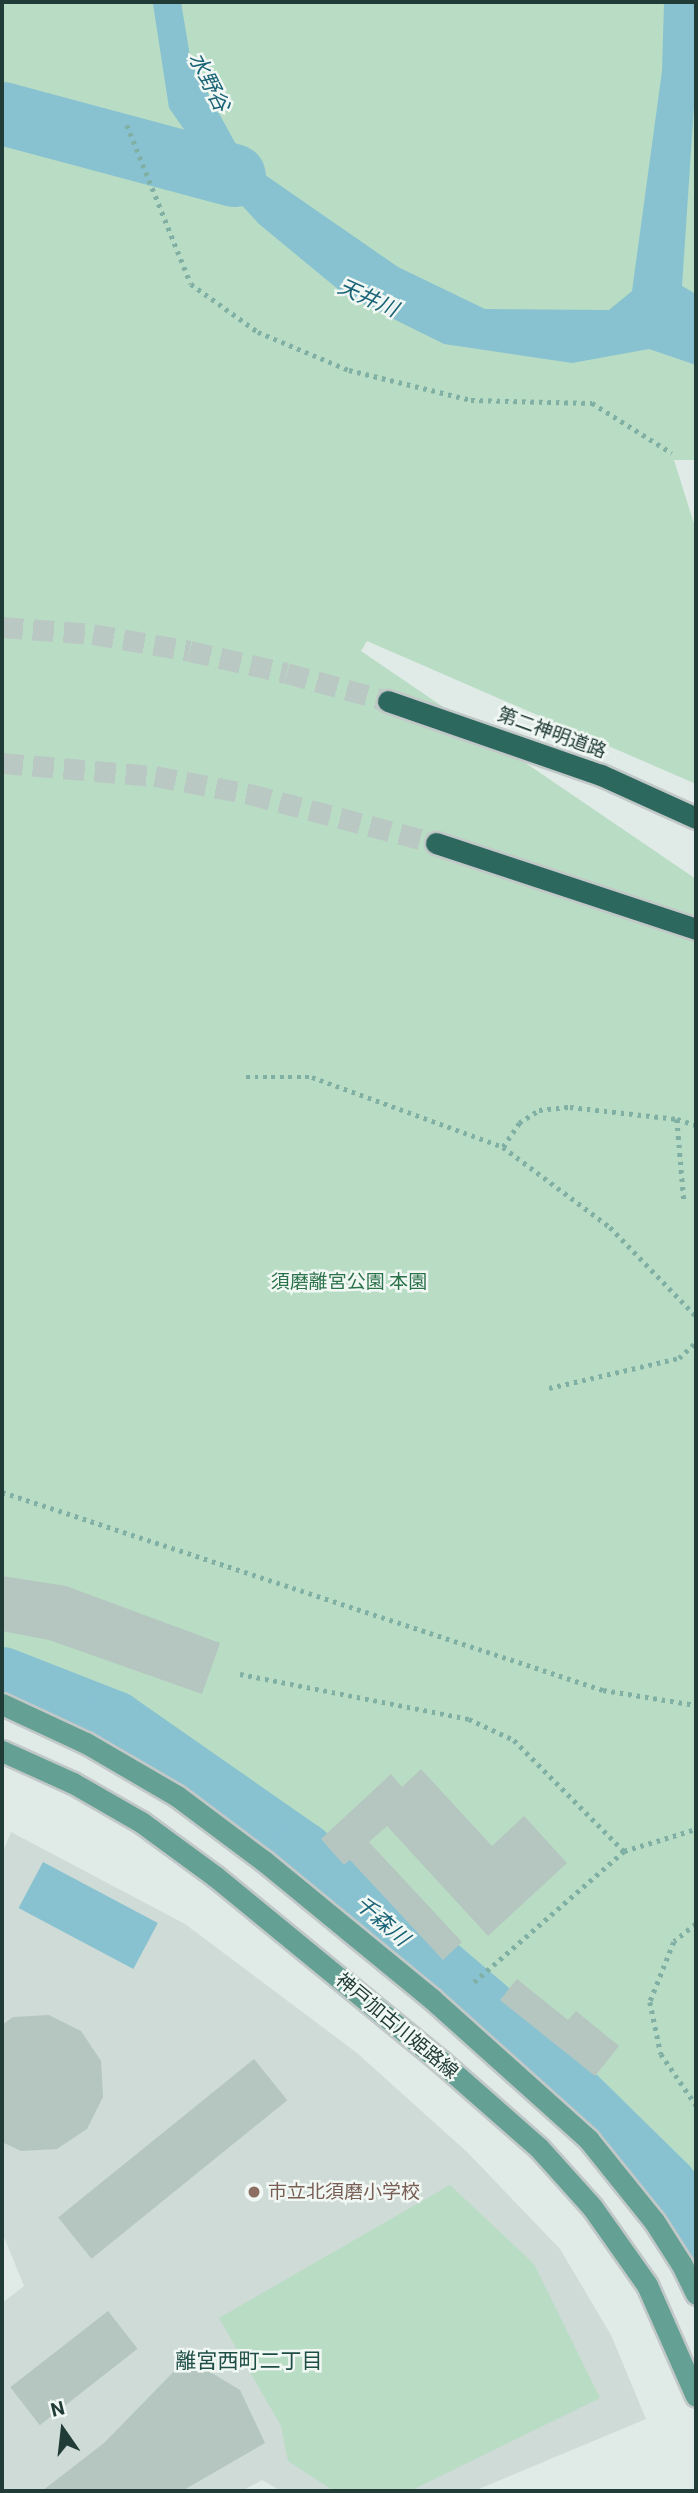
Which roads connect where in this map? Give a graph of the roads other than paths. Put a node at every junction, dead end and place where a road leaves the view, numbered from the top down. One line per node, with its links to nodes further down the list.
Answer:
1 (388, 701): 2 (highway, 第二神明道路)
2 (696, 818)
3 (436, 843): 4 (highway)
4 (696, 929)
5 (2, 1704): 7 (main road)
6 (2, 1751): 8 (main road, 神戸加古川姫路線)
7 (696, 2294)
8 (696, 2396)

